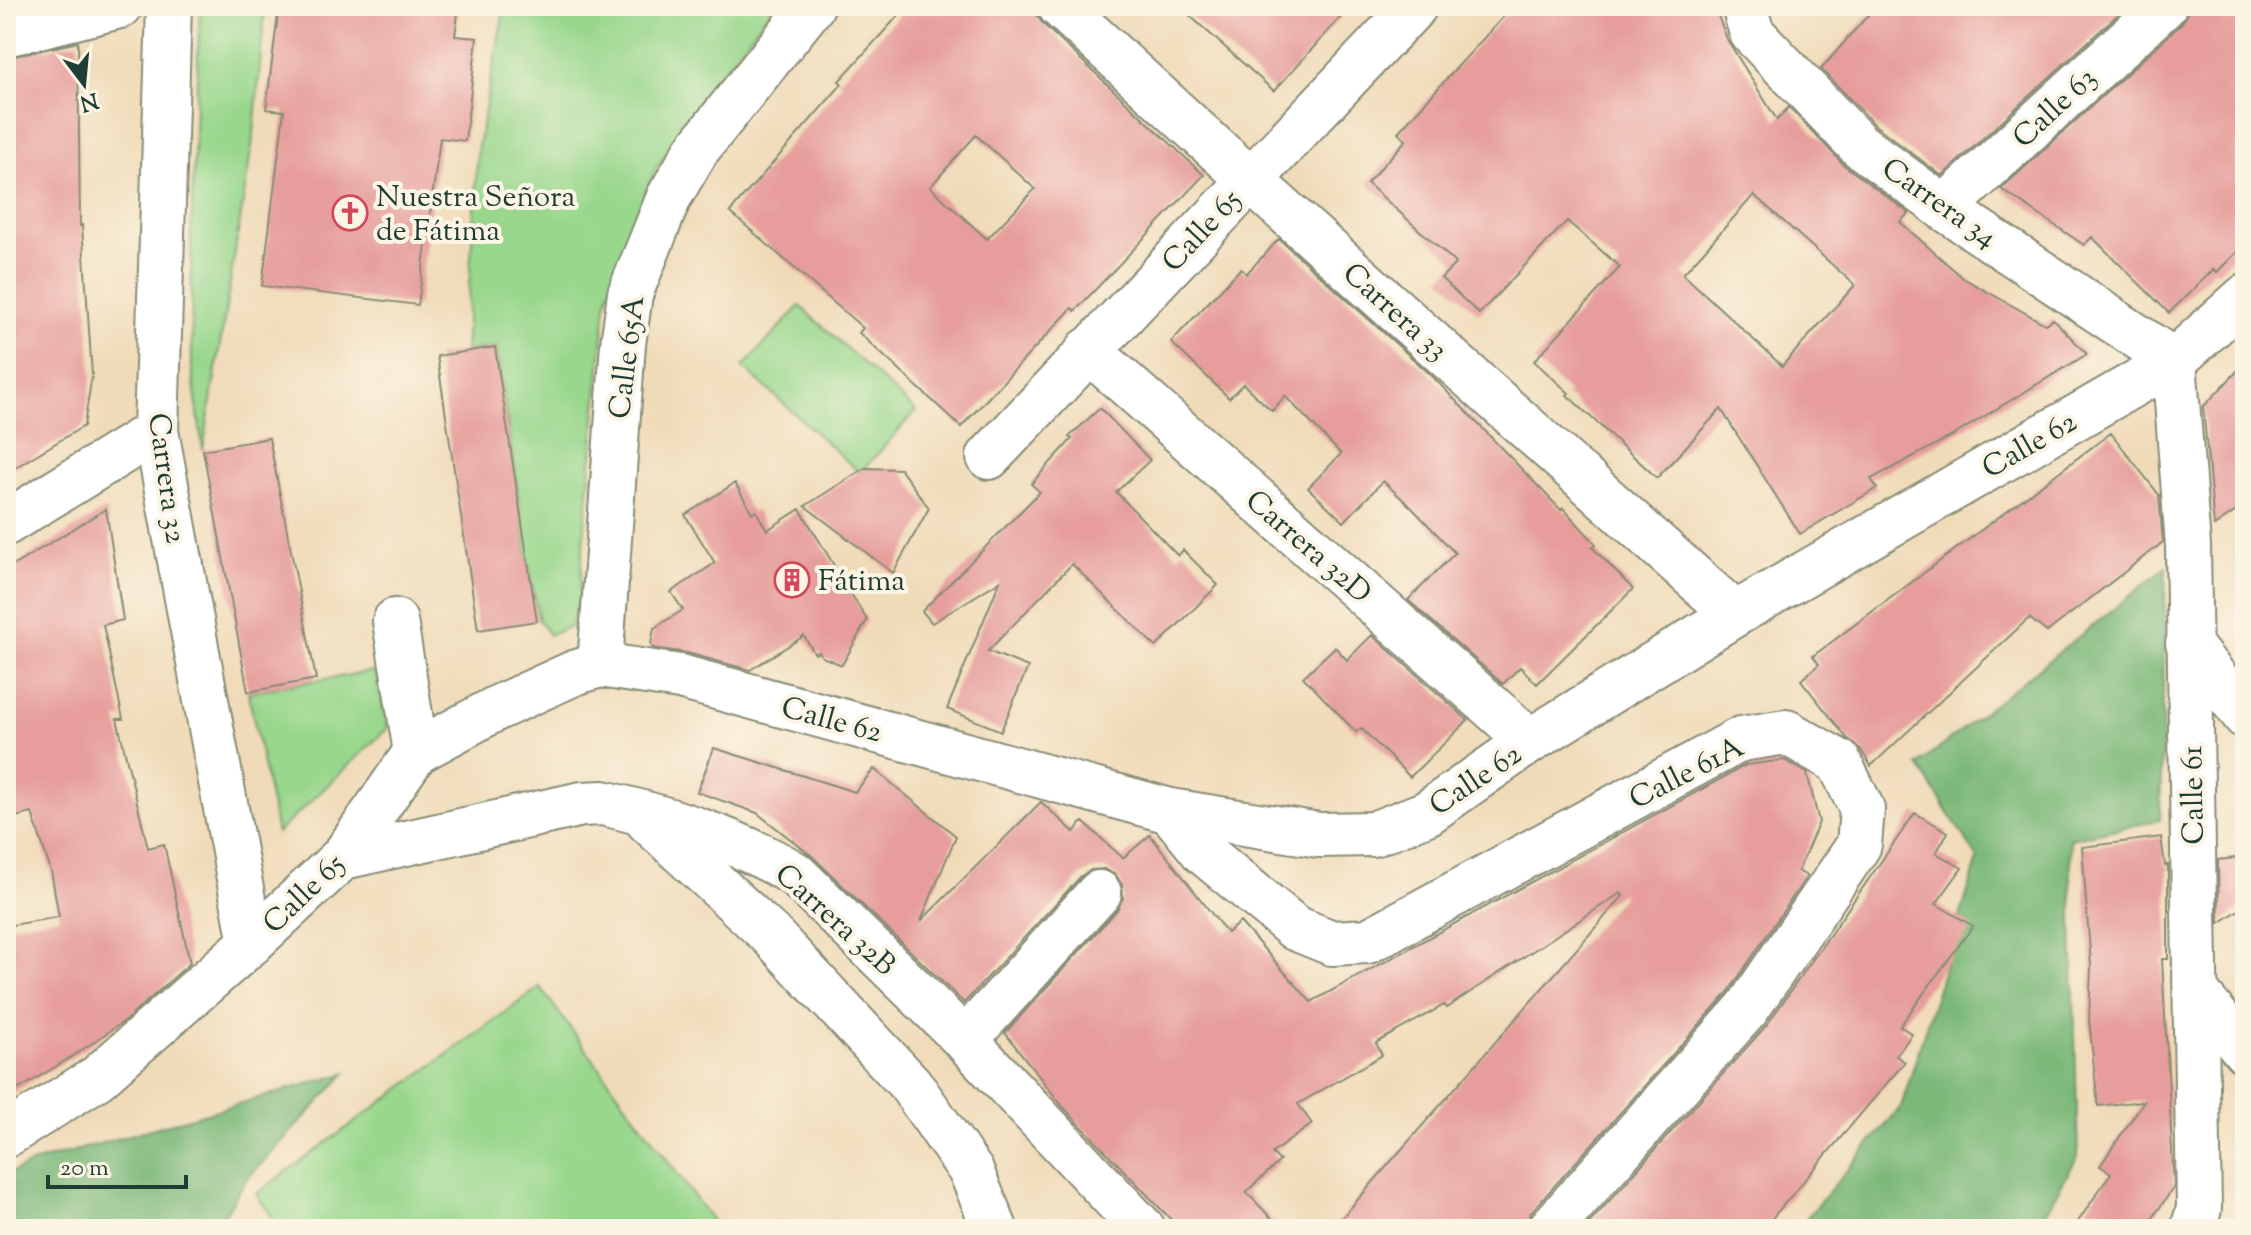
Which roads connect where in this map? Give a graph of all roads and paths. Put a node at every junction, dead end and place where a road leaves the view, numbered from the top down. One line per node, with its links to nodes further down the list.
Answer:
1 (120, 6): 8 (street)
2 (169, 6): 14 (street, Carrera 32)
3 (812, 6): 20 (street, Calle 65A)
4 (1060, 6): 9 (street, Carrera 33)
5 (1415, 6): 9 (street, Calle 65)
6 (2164, 6): 10 (street, Calle 63)
7 (1758, 15): 10 (street, Carrera 34)
8 (6, 34)
9 (1249, 179): 12 (street, Calle 65); 17 (street, Carrera 33)
10 (1944, 208): 13 (street, Carrera 34)
11 (2245, 297): 13 (street, Calle 62)
12 (1088, 350): 15 (street, Calle 65); 22 (street, Carrera 32D)
13 (2174, 361): 17 (street, Calle 62); 19 (street, Calle 61)
14 (156, 431): 16 (street); 28 (street, Carrera 32)
15 (989, 457)
16 (6, 523)
17 (1735, 614): 22 (street, Calle 62)
18 (395, 621): 23 (street)
19 (2188, 643): 21 (street); 29 (street, Calle 61)
20 (600, 665): 23 (street, Calle 65); 25 (street, Calle 62)
21 (2245, 716)
22 (1530, 741): 25 (street, Calle 62)
23 (416, 752): 26 (street, Calle 65)
24 (637, 811): 26 (street, Carrera 32B); 30 (street, Carrera 32B); 34 (street)
25 (1170, 811): 36 (street, Calle 61A)
26 (343, 857): 28 (street, Calle 65)
27 (1099, 893): 30 (street)
28 (251, 943): 32 (street, Calle 65)
29 (2197, 993): 31 (street); 33 (street, Calle 61)
30 (965, 1040): 35 (street, Carrera 32B)
31 (2245, 1051)
32 (6, 1135)
33 (2204, 1222)
34 (995, 1229)
35 (1143, 1229)
36 (1550, 1229)

